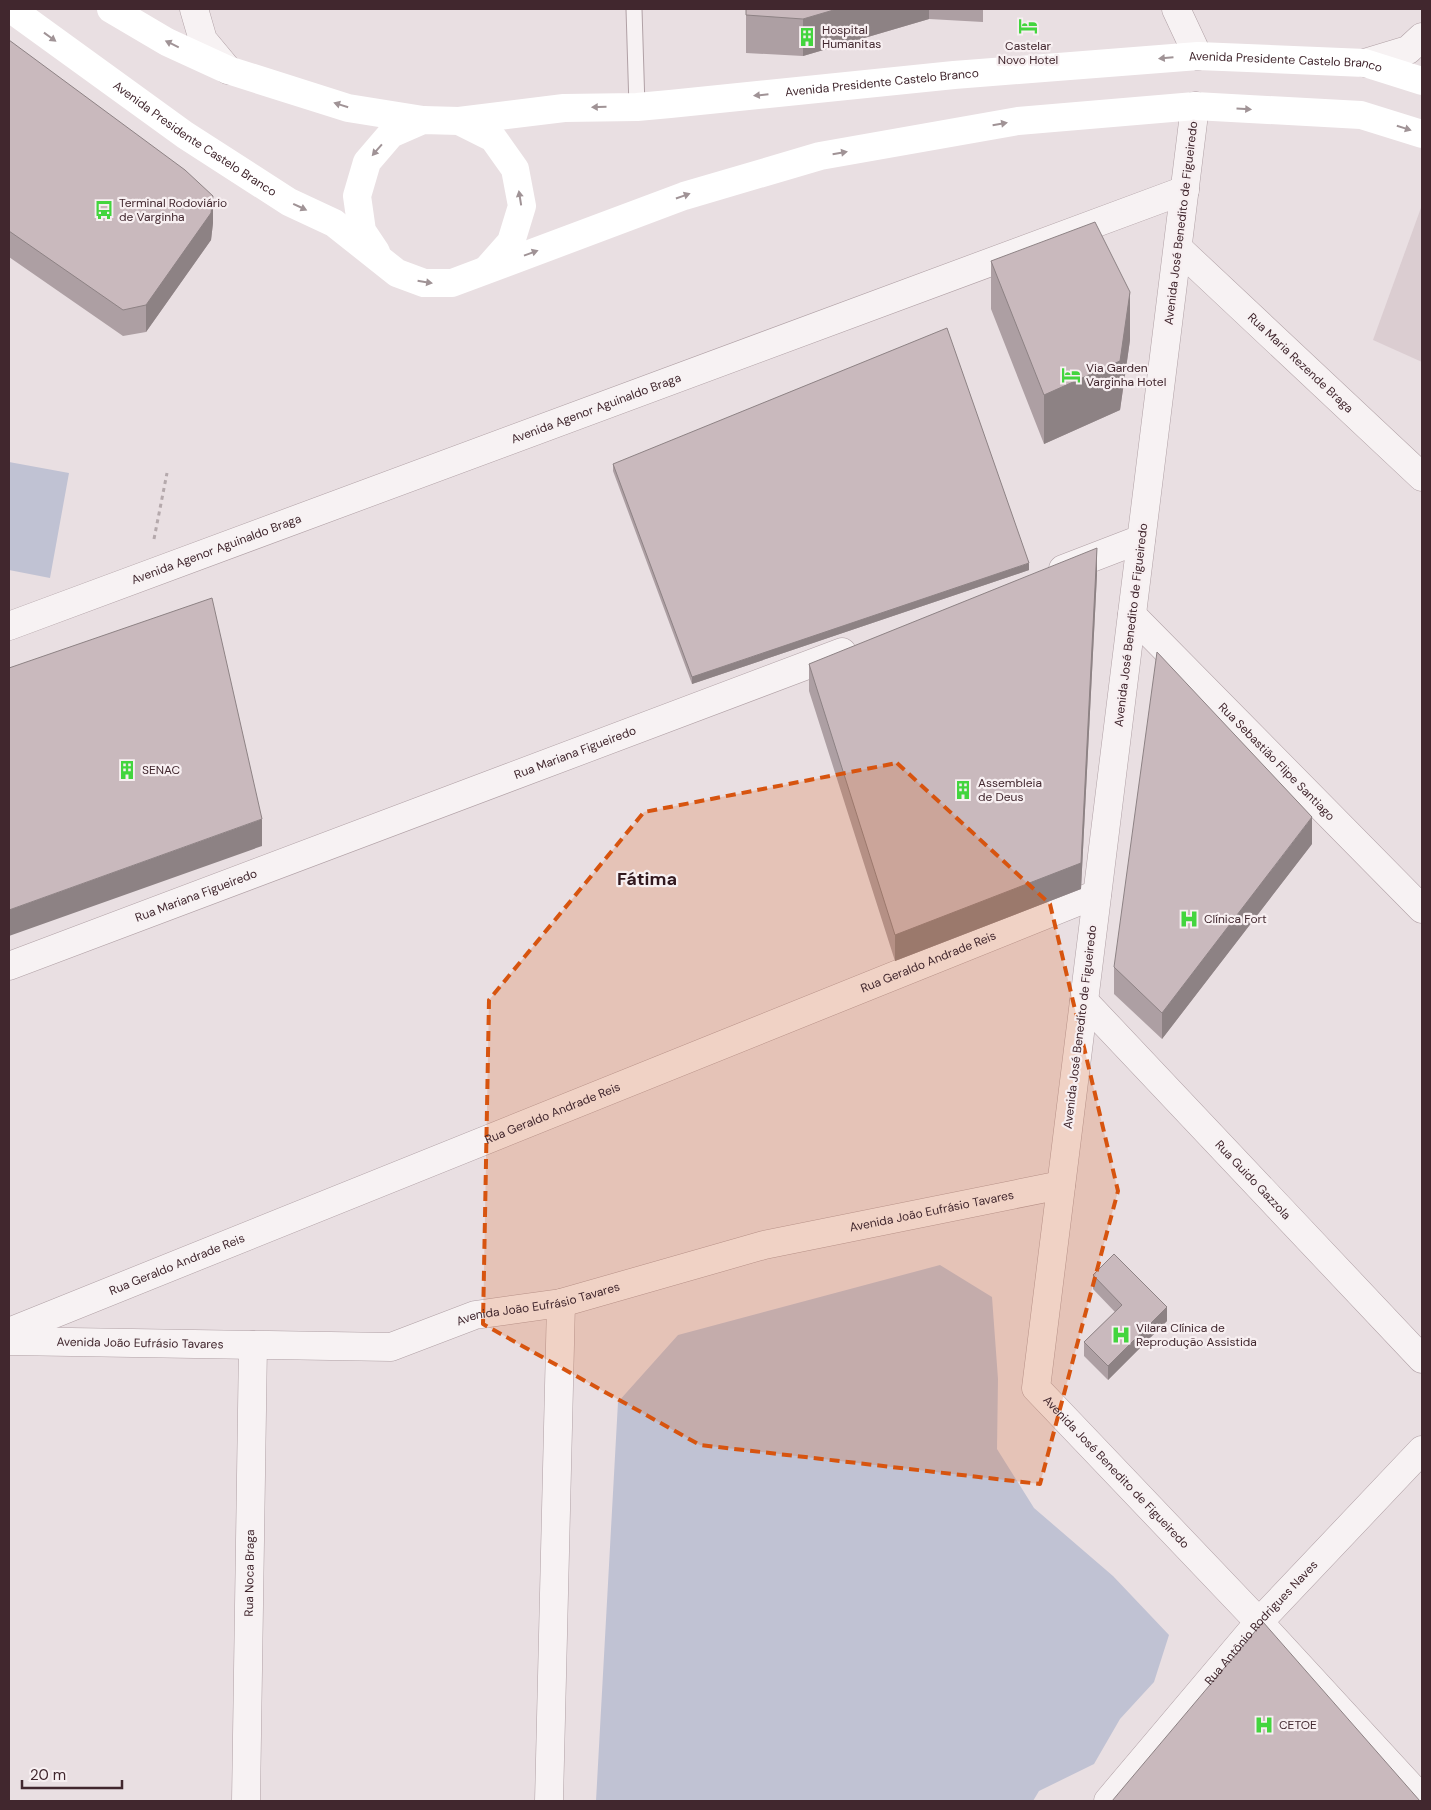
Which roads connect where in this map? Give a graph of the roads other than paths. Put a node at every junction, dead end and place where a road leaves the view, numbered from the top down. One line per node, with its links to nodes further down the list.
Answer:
1 (11, 9): 18 (main road, Avenida Presidente Castelo Branco, one-way to 18)
2 (194, 9): 9 (street)
3 (634, 9): 11 (lane)
4 (1176, 9): 7 (street)
5 (115, 10): 9 (main road, Avenida Presidente Castelo Branco, one-way to 5)
6 (1422, 37): 8 (street)
7 (1198, 56): 8 (main road, Avenida Presidente Castelo Branco); 11 (main road, Avenida Presidente Castelo Branco, one-way to 11)
8 (1366, 63): 10 (main road, Avenida Presidente Castelo Branco)
9 (228, 70): 13 (main road, Avenida Presidente Castelo Branco, one-way to 9)
10 (1422, 81)
11 (637, 106): 14 (main road, Avenida Presidente Castelo Branco, one-way to 14)
12 (1195, 106): 15 (main road, Avenida Presidente Castelo Branco, one-way to 15); 16 (street, Avenida José Benedito de Figueiredo); 19 (main road, Avenida Presidente Castelo Branco, one-way to 12)
13 (423, 120): 14 (main road, Avenida Presidente Castelo Branco); 18 (main road, Avenida Presidente Castelo Branco, one-way to 18)
14 (459, 121): 19 (main road, Avenida Presidente Castelo Branco, one-way to 14)
15 (1422, 134)
16 (1185, 190): 17 (street, Avenida José Benedito de Figueiredo); 24 (street, Avenida Agenor Aguinaldo Braga)
17 (1178, 248): 20 (street, Rua Maria Rezende Braga); 21 (street, Avenida José Benedito de Figueiredo)
18 (382, 261): 19 (main road, Avenida Presidente Castelo Branco, one-way to 19)
19 (486, 270)
20 (1422, 477)
21 (1142, 539): 22 (street); 23 (street, Avenida José Benedito de Figueiredo)
22 (1039, 578)
23 (1132, 615): 26 (street, Avenida José Benedito de Figueiredo); 27 (street, Rua Sebastião Flipe Santiago)
24 (9, 626)
25 (863, 644): 28 (street, Rua Mariana Figueiredo)
26 (1097, 894): 29 (street, Avenida José Benedito de Figueiredo); 32 (street, Rua Geraldo Andrade Reis)
27 (1422, 910)
28 (9, 966)
29 (1084, 1001): 30 (street, Avenida José Benedito de Figueiredo); 35 (street, Rua Guido Gazzola)
30 (1061, 1186): 31 (street, Avenida João Eufrásio Tavares); 37 (street, Avenida José Benedito de Figueiredo)
31 (561, 1303): 34 (street, Avenida João Eufrásio Tavares); 40 (street)
32 (9, 1332)
33 (9, 1342): 34 (street, Avenida João Eufrásio Tavares)
34 (253, 1345): 39 (street, Rua Noca Braga)
35 (1422, 1359)
36 (1422, 1450): 37 (street, Rua Antônio Rodrigues Naves)
37 (1259, 1622): 38 (street, Avenida José Benedito de Figueiredo); 41 (street, Rua Antônio Rodrigues Naves)
38 (1422, 1799)
39 (246, 1801)
40 (549, 1801)
41 (1108, 1801)

